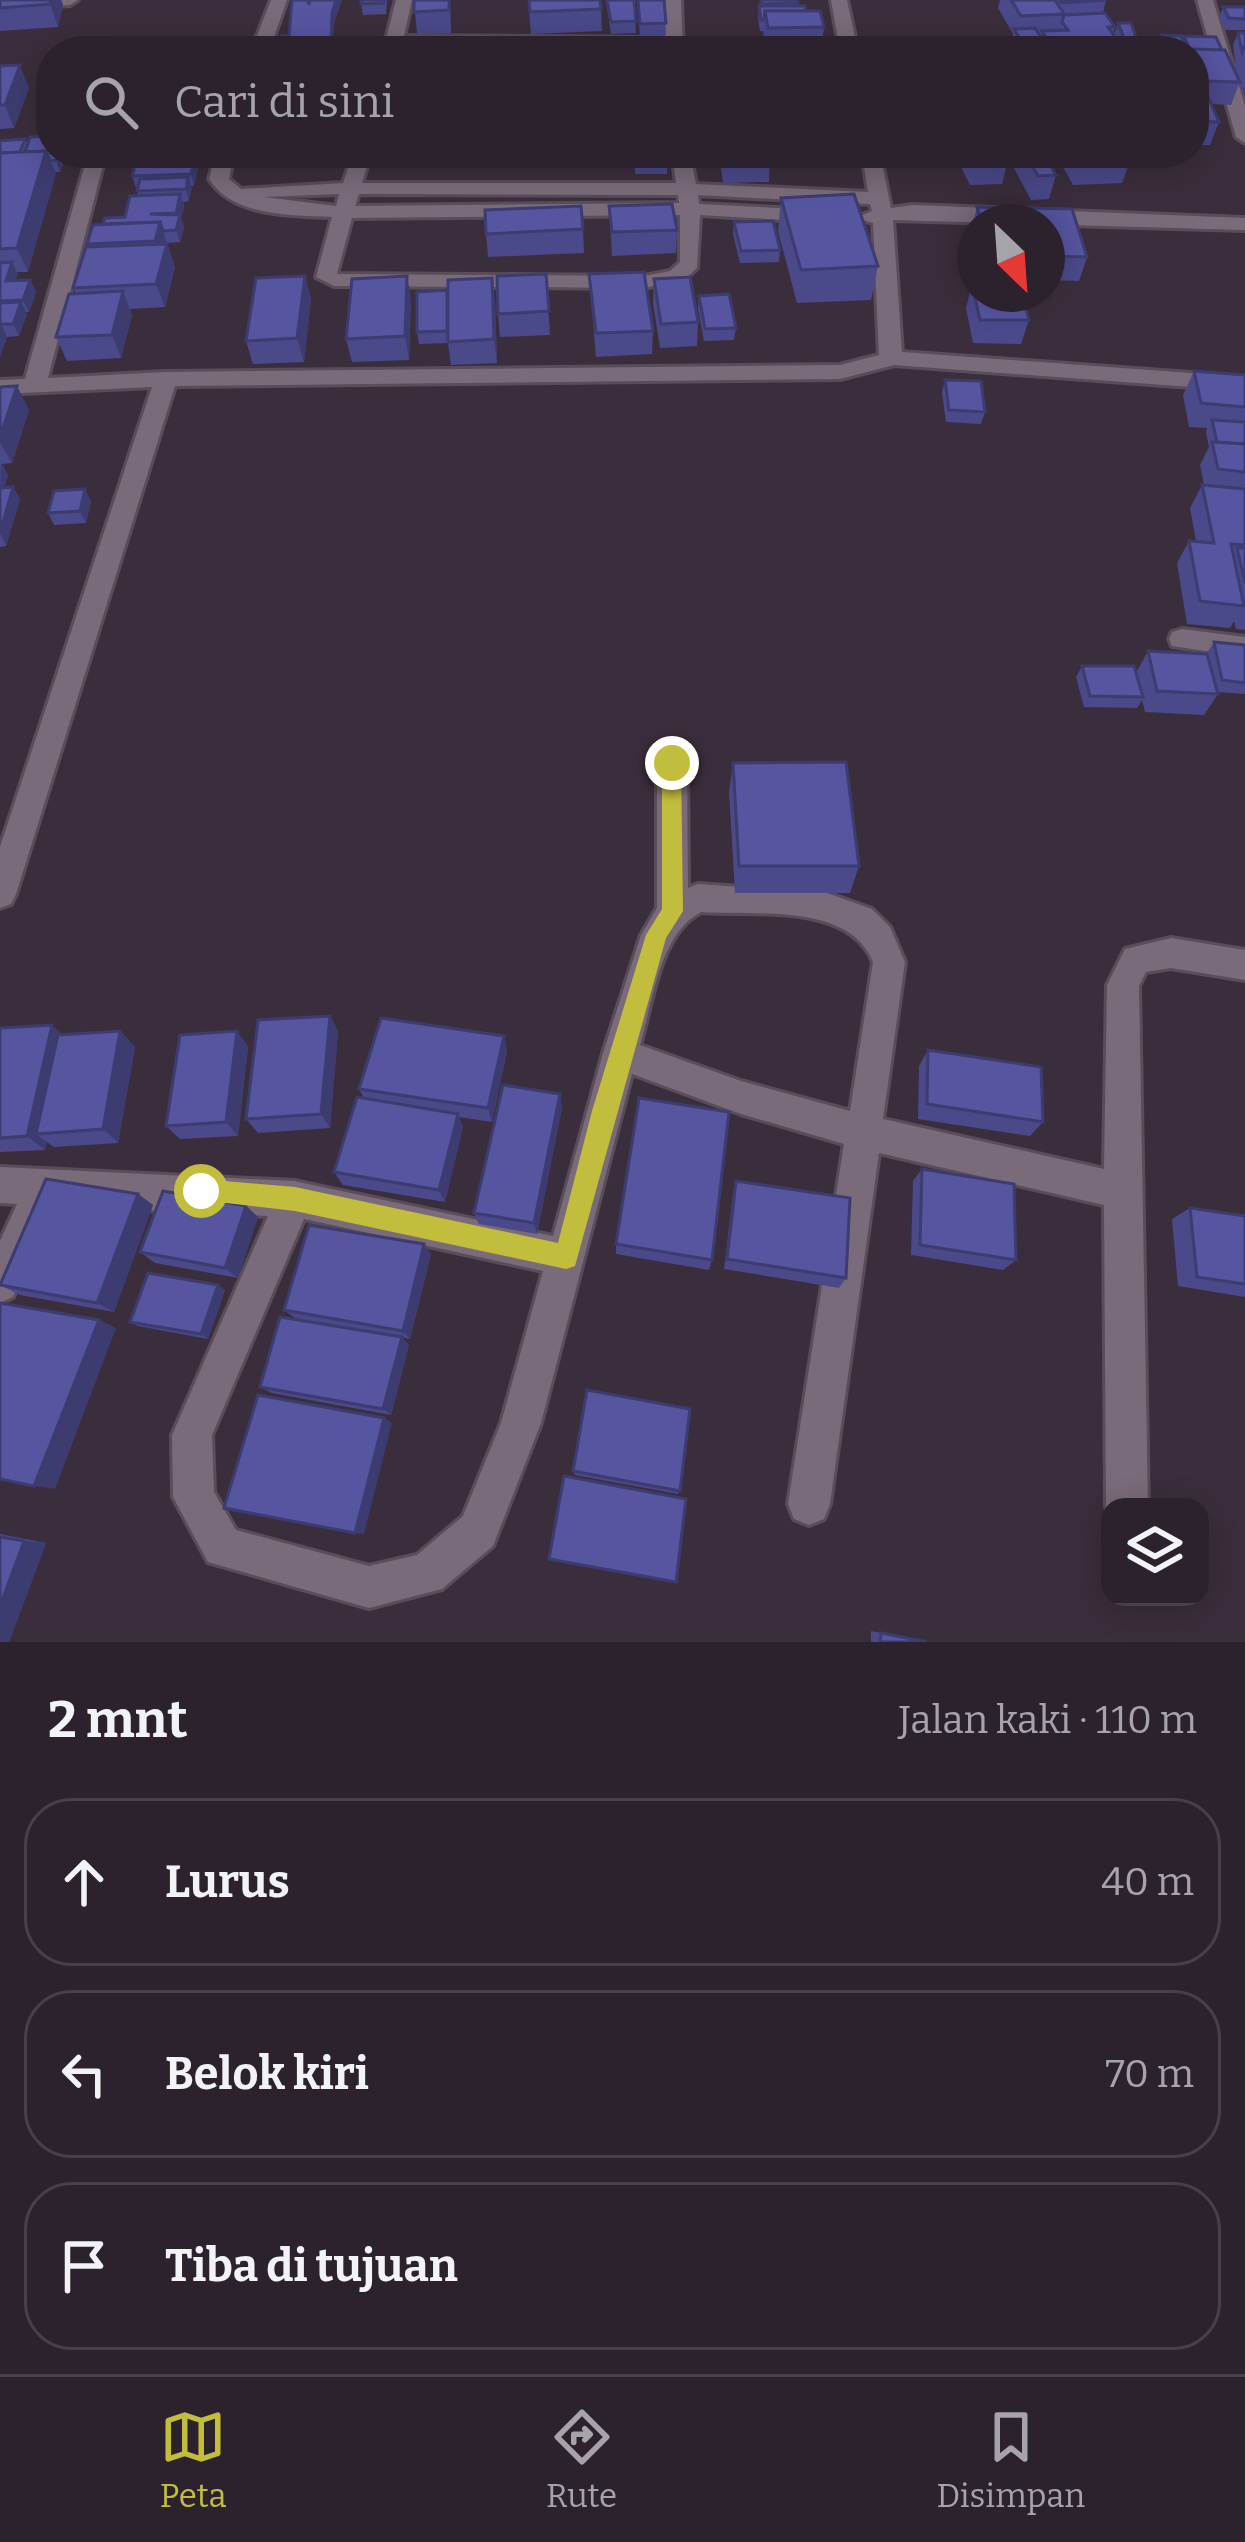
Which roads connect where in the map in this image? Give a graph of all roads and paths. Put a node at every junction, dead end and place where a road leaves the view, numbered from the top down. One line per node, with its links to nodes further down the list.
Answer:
1 (70, 0): 7 (street)
2 (279, 0): 8 (street)
3 (404, 0): 9 (street)
4 (673, 0): 10 (street)
5 (839, 0): 11 (street)
6 (1205, 0): 12 (street)
7 (0, 4)
8 (266, 36)
9 (395, 36)
10 (674, 36)
11 (846, 36)
12 (1245, 136)
13 (92, 168): 26 (street)
14 (222, 168): 19 (street)
15 (357, 168): 19 (street)
16 (682, 168): 18 (street)
17 (874, 168): 21 (street)
18 (684, 185): 19 (street); 20 (street); 21 (street)
19 (345, 201): 20 (street); 20 (street)
20 (690, 209): 21 (street)
21 (882, 209): 22 (street); 23 (street)
22 (1245, 224)
23 (890, 358): 24 (street); 25 (street)
24 (166, 379): 26 (street); 31 (street)
25 (1245, 384)
26 (34, 386): 27 (street)
27 (0, 387)
28 (1182, 639): 29 (street)
29 (1245, 647)
30 (672, 763): 33 (street)
31 (6, 846): 32 (street)
32 (0, 894)
33 (673, 911): 35 (street); 36 (street)
34 (1245, 965): 39 (street)
35 (620, 1053): 36 (street); 41 (street)
36 (865, 1129): 39 (street); 44 (street)
37 (0, 1184): 38 (street)
38 (44, 1187): 40 (street); 42 (street)
39 (1122, 1191): 43 (street)
40 (295, 1199): 41 (street); 41 (street)
41 (566, 1257)
42 (0, 1283)
43 (1127, 1498)
44 (809, 1504)

